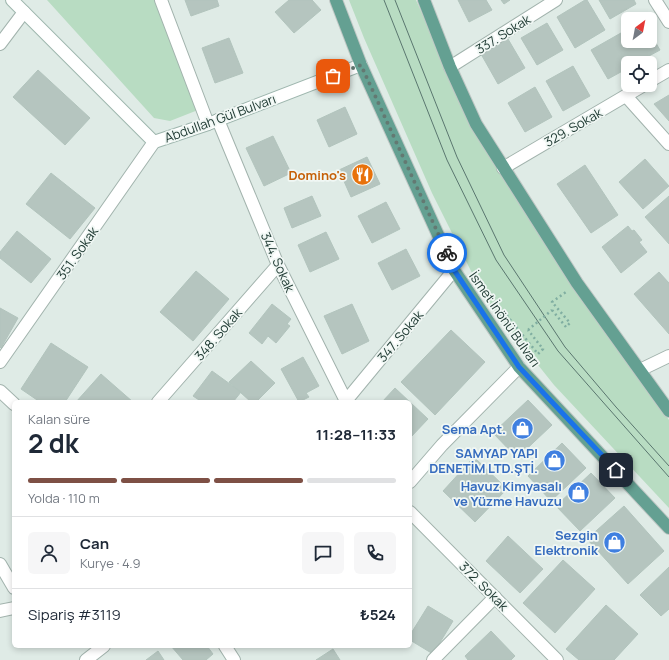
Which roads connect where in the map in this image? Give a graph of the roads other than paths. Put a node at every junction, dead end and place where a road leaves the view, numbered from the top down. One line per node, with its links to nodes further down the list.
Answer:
1 (12, 0): 7 (street, Abdullah Gül Bulvarı)
2 (161, 0): 16 (street, 344. Sokak)
3 (336, 0): 10 (main road, İsmet İnönü Bulvarı)
4 (424, 0): 11 (main road)
5 (556, 0): 11 (street, 337. Sokak)
6 (655, 0): 8 (street)
7 (24, 12): 9 (street); 17 (street, Abdullah Gül Bulvarı)
8 (669, 22)
9 (0, 44)
10 (361, 65): 16 (street, Abdullah Gül Bulvarı); 21 (main road, İsmet İnönü Bulvarı)
11 (450, 67): 19 (main road)
12 (669, 70): 13 (street)
13 (657, 77)
14 (633, 92): 15 (street, 329. Sokak)
15 (626, 96): 18 (street); 19 (street, 329. Sokak)
16 (213, 122): 17 (street, Abdullah Gül Bulvarı); 20 (street, 344. Sokak)
17 (154, 142): 23 (street, 351. Sokak)
18 (669, 144)
19 (503, 168): 25 (main road)
20 (278, 265): 27 (street, 348. Sokak); 28 (street, 344. Sokak)
21 (454, 270): 24 (main road, İsmet İnönü Bulvarı); 29 (street, 347. Sokak)
22 (669, 356): 25 (street)
23 (0, 362)
24 (519, 367): 32 (street); 34 (main road, İsmet İnönü Bulvarı)
25 (640, 370): 31 (main road)
26 (0, 391): 30 (street)
27 (160, 400)
28 (345, 400)
29 (348, 400)
30 (12, 402)
31 (669, 411)
32 (412, 480)
33 (412, 514): 37 (street, 372. Sokak)
34 (669, 528)
35 (0, 564): 36 (street)
36 (12, 585)
37 (495, 597): 44 (street); 45 (street, 372. Sokak)
38 (12, 608): 39 (street)
39 (0, 611)
40 (102, 648): 42 (street)
41 (226, 648): 43 (street)
42 (92, 658)
43 (234, 660)
44 (433, 660)
45 (557, 660)

